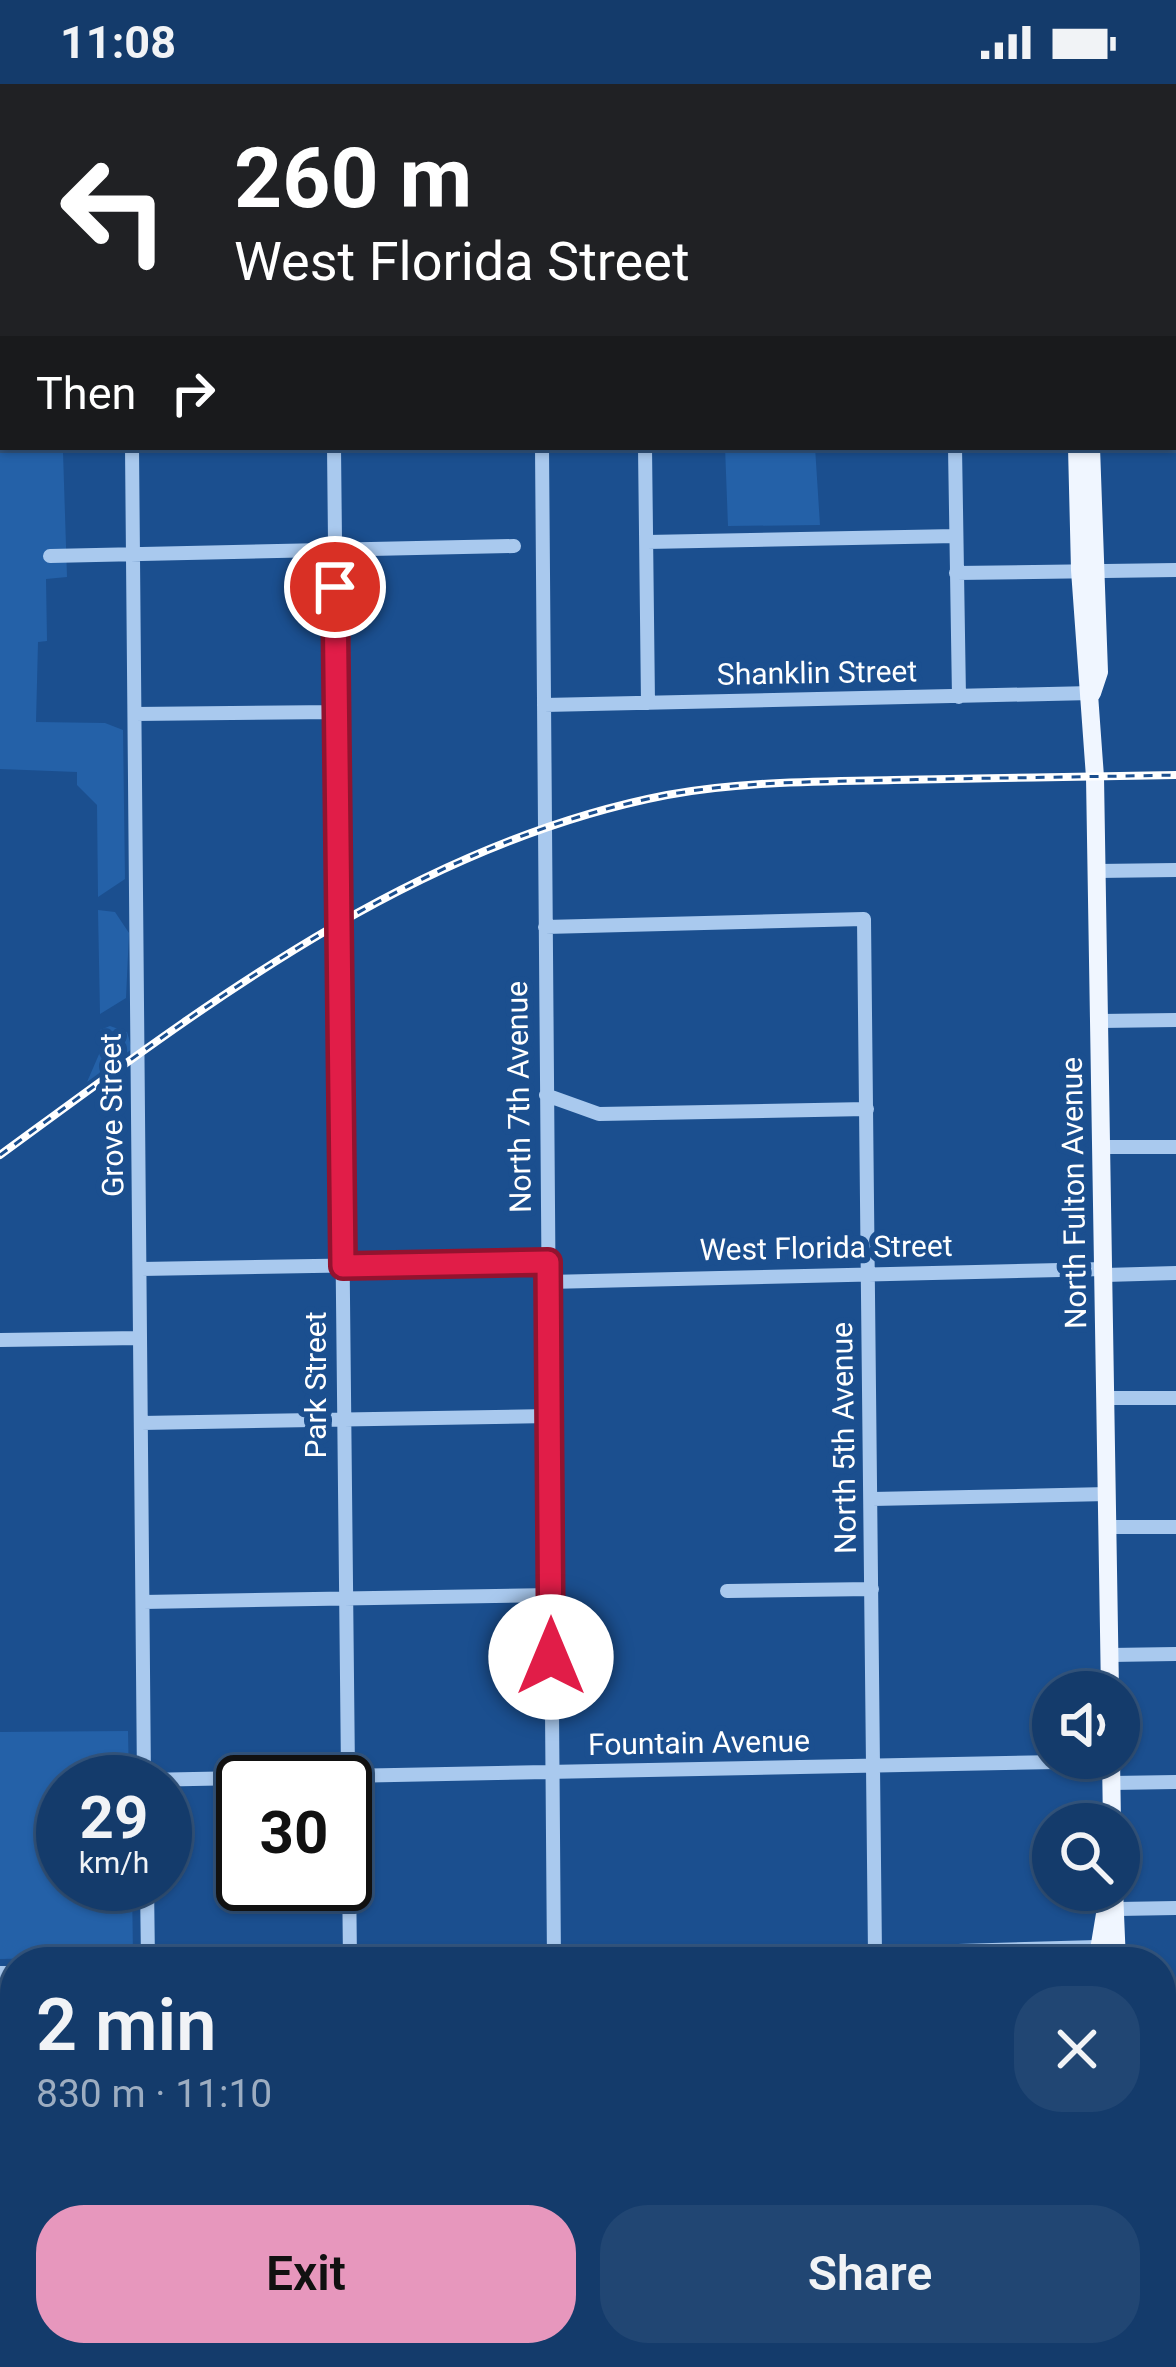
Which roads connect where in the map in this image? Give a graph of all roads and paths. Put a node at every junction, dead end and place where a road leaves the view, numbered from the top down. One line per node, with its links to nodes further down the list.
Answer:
1 (132, 450): 12 (street, Grove Street)
2 (334, 450): 11 (street, Park Street)
3 (542, 450): 20 (street, North 7th Avenue)
4 (645, 450): 9 (street)
5 (955, 450): 8 (street)
6 (1077, 450): 14 (main road, North Fulton Avenue)
7 (1090, 450): 14 (main road, North Fulton Avenue)
8 (956, 536): 9 (street); 16 (street)
9 (647, 542): 19 (street)
10 (514, 546): 11 (street)
11 (335, 550): 12 (street); 21 (street, Park Street)
12 (134, 555): 13 (street); 22 (street, Grove Street)
13 (50, 556)
14 (1087, 570): 15 (street); 16 (street); 17 (main road, North Fulton Avenue)
15 (1176, 570)
16 (956, 573): 18 (street)
17 (1092, 693): 18 (street, Shanklin Street); 24 (main road, North Fulton Avenue)
18 (958, 697): 19 (street, Shanklin Street)
19 (648, 704): 20 (street, Shanklin Street)
20 (544, 705): 25 (street, North 7th Avenue)
21 (337, 712): 22 (street); 33 (street, Park Street)
22 (135, 714): 34 (street, Grove Street)
23 (1176, 870): 24 (street)
24 (1097, 871): 27 (main road, North Fulton Avenue)
25 (545, 927): 28 (street, North 7th Avenue); 29 (street, North 5th Avenue)
26 (1176, 1020): 27 (street)
27 (1100, 1022): 30 (main road, North Fulton Avenue)
28 (546, 1095): 29 (street); 32 (street, North 7th Avenue)
29 (867, 1109): 36 (street, North 5th Avenue)
30 (1103, 1147): 31 (street); 35 (main road, North Fulton Avenue)
31 (1176, 1147)
32 (548, 1262): 33 (street); 38 (street, North 7th Avenue)
33 (343, 1266): 34 (street); 44 (street, Park Street)
34 (141, 1269): 39 (street, Grove Street)
35 (1105, 1272): 36 (street, West Florida Street); 37 (street, West Florida Street); 41 (main road, North Fulton Avenue)
36 (869, 1274): 38 (street, West Florida Street); 47 (street, North 5th Avenue)
37 (1176, 1274)
38 (548, 1282): 43 (street, North 7th Avenue)
39 (140, 1338): 40 (street); 45 (street, Grove Street)
40 (0, 1340)
41 (1108, 1398): 42 (street); 46 (main road, North Fulton Avenue)
42 (1176, 1398)
43 (550, 1416): 44 (street); 52 (street, North 7th Avenue)
44 (343, 1420): 45 (street); 53 (street, Park Street)
45 (142, 1423): 54 (street, Grove Street)
46 (1108, 1494): 47 (street); 48 (main road, North Fulton Avenue)
47 (872, 1499): 50 (street, North 5th Avenue)
48 (1108, 1527): 49 (street); 56 (main road, North Fulton Avenue)
49 (1176, 1527)
50 (872, 1588): 51 (street); 61 (street, North 5th Avenue)
51 (727, 1592)
52 (552, 1595): 53 (street); 62 (street, North 7th Avenue)
53 (346, 1598): 54 (street); 59 (street, Park Street)
54 (143, 1602): 58 (street, Grove Street)
55 (1176, 1654): 56 (street)
56 (1110, 1655): 57 (main road, North Fulton Avenue)
57 (1110, 1671)
58 (144, 1755)
59 (348, 1755)
60 (1032, 1762): 61 (street, Fountain Avenue)
61 (874, 1766): 62 (street, Fountain Avenue); 77 (street, North 5th Avenue)
62 (553, 1774): 63 (street, Fountain Avenue); 76 (street, North 7th Avenue)
63 (372, 1778)
64 (1112, 1779): 66 (main road)
65 (1176, 1782): 66 (street)
66 (1112, 1783): 67 (main road)
67 (1112, 1803)
68 (1140, 1901): 69 (street)
69 (1176, 1908)
70 (147, 1911): 74 (street)
71 (349, 1911): 75 (street, Park Street)
72 (1110, 1911): 78 (main road)
73 (1115, 1911): 79 (main road)
74 (148, 1947)
75 (350, 1947)
76 (554, 1947)
77 (875, 1947)
78 (1099, 1947)
79 (1116, 1947)

